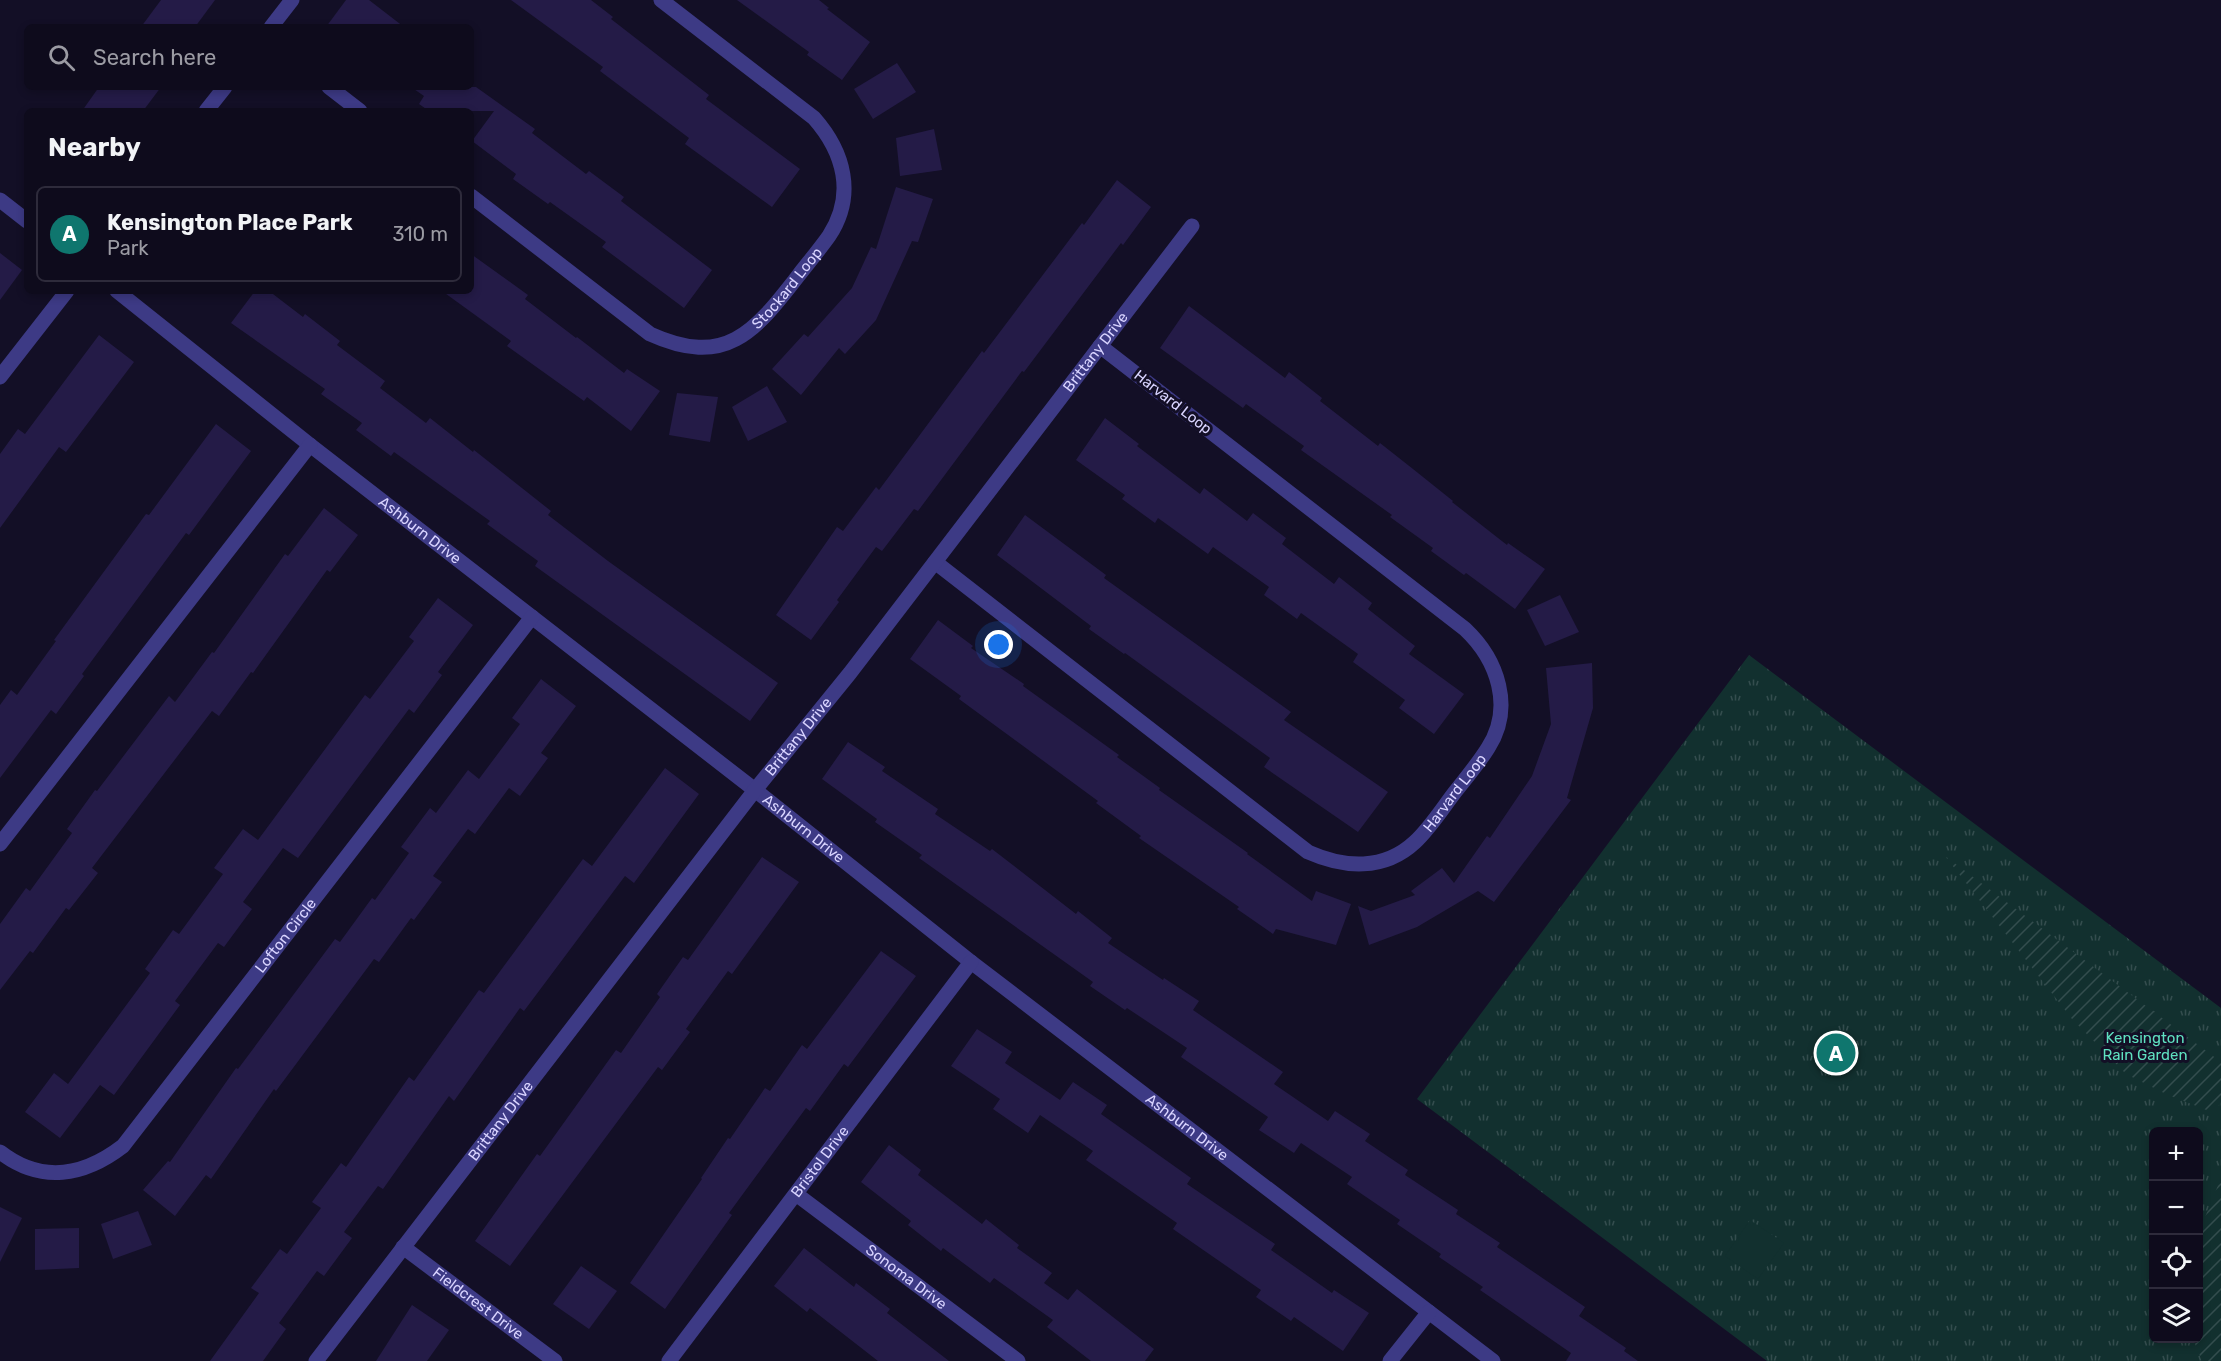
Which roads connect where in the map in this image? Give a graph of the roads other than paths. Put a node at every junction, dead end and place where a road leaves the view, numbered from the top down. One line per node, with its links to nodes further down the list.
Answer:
1 (292, 0): 3 (street)
2 (661, 0): 8 (street, Stockard Loop)
3 (273, 24)
4 (223, 90): 6 (street)
5 (333, 90): 7 (street)
6 (208, 108)
7 (356, 108)
8 (474, 198)
9 (0, 200): 10 (street)
10 (24, 219)
11 (1192, 226): 14 (street, Brittany Drive)
12 (65, 294): 15 (street)
13 (121, 294): 16 (street, Ashburn Drive)
14 (1100, 346): 17 (street, Brittany Drive); 17 (street, Harvard Loop)
15 (0, 377)
16 (310, 445): 18 (street, Ashburn Drive); 20 (street)
17 (935, 562): 19 (street, Brittany Drive)
18 (532, 616): 19 (street, Ashburn Drive); 22 (street, Lofton Circle)
19 (755, 790): 21 (street, Ashburn Drive); 24 (street, Brittany Drive)
20 (0, 844)
21 (971, 962): 23 (street, Bristol Drive); 25 (street, Ashburn Drive)
22 (0, 1152)
23 (796, 1194): 28 (street, Bristol Drive); 29 (street, Sonoma Drive)
24 (403, 1247): 26 (street, Brittany Drive); 27 (street, Fieldcrest Drive)
25 (1429, 1312): 30 (street); 31 (street, Ashburn Drive)
26 (316, 1361)
27 (555, 1361)
28 (669, 1361)
29 (1018, 1361)
30 (1390, 1361)
31 (1493, 1361)

